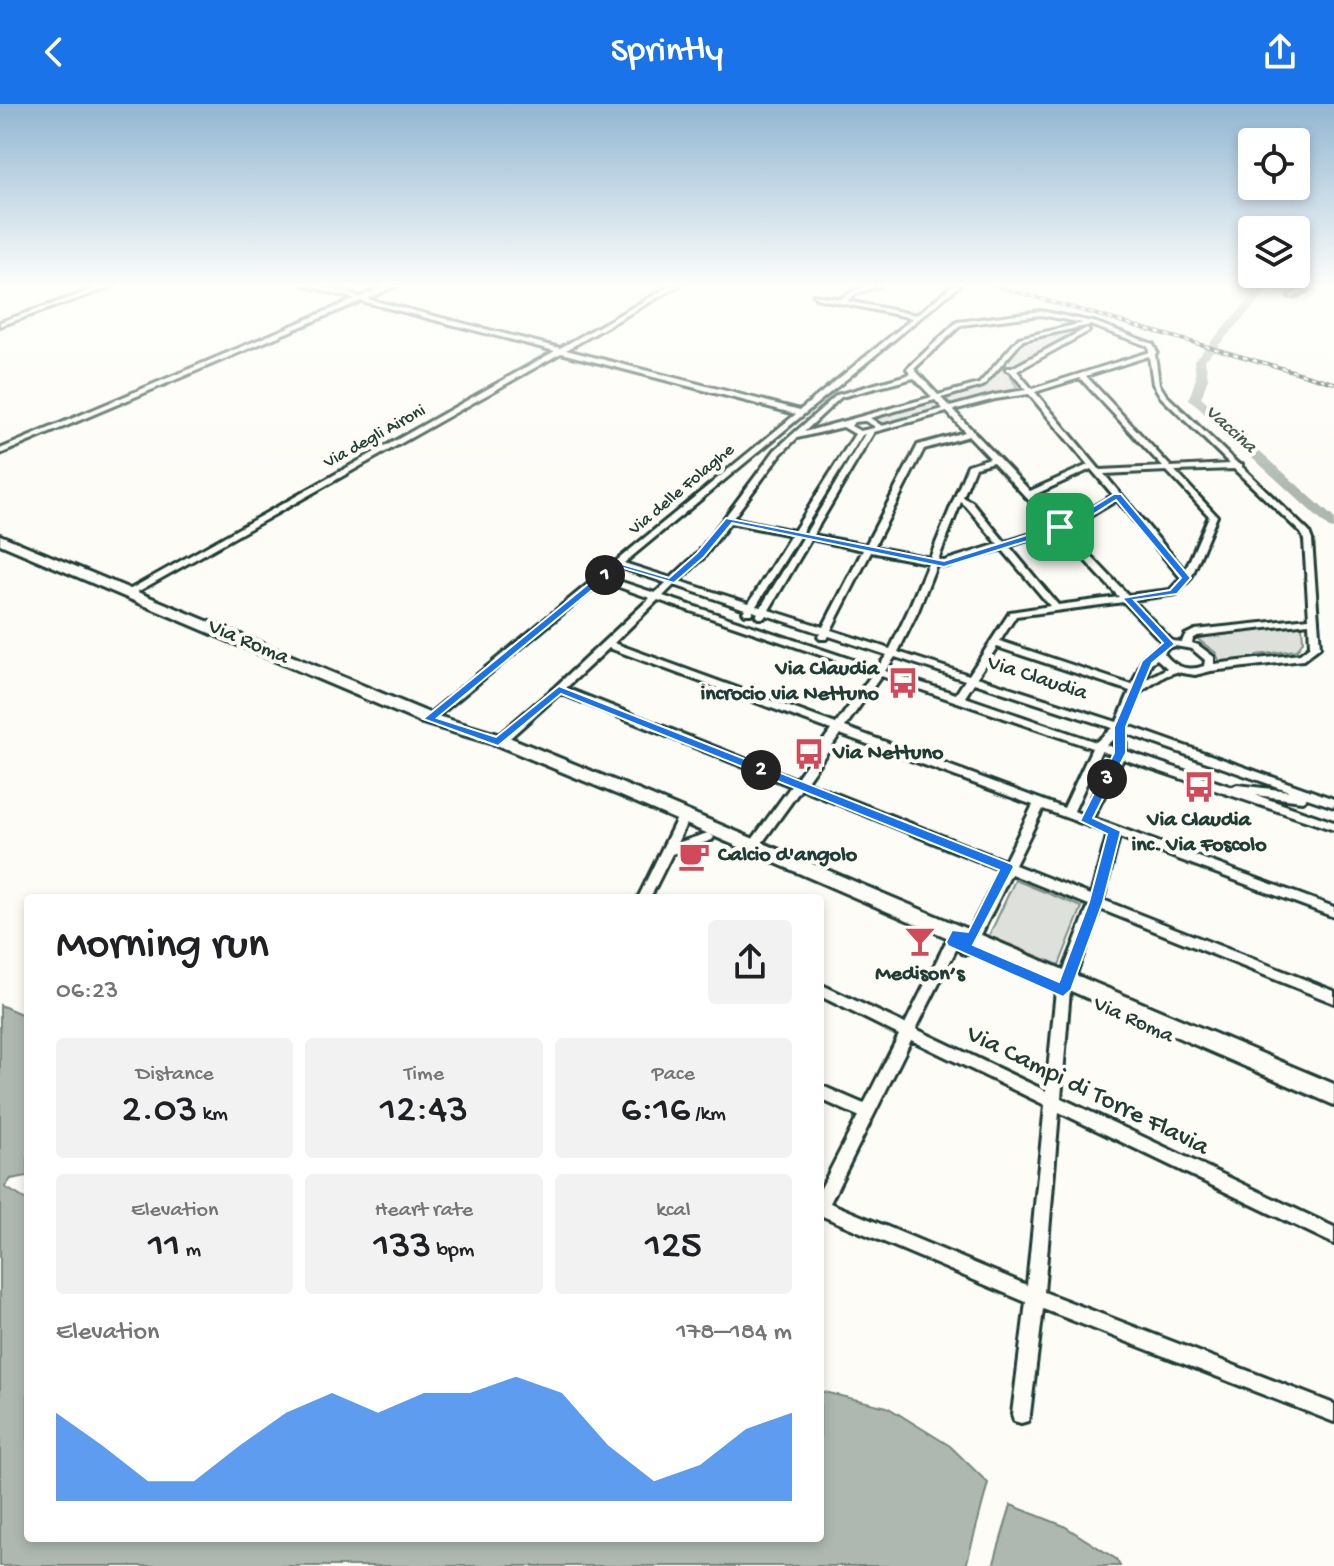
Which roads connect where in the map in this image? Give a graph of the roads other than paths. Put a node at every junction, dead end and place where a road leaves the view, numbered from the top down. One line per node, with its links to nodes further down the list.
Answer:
1 (233, 353): 25 (street)
2 (556, 353): 48 (street, Via degli Aironi)
3 (569, 353): 17 (street)
4 (874, 353): 17 (street, Via delle Folaghe)
5 (925, 353): 12 (street)
6 (1010, 353): 10 (street)
7 (1043, 353): 11 (street)
8 (1150, 353): 13 (street)
9 (1154, 353): 28 (street)
10 (999, 367): 11 (street); 15 (street)
11 (1013, 370): 14 (street)
12 (916, 375): 15 (street); 23 (street)
13 (1081, 375): 14 (street); 30 (street)
14 (1028, 392): 16 (street); 29 (street)
15 (938, 397): 16 (street); 18 (street)
16 (949, 409): 20 (street); 22 (street)
17 (801, 413): 24 (street, Via delle Folaghe)
18 (860, 419): 19 (street); 20 (street)
19 (846, 424): 21 (street); 23 (street)
20 (874, 431): 21 (street); 32 (street)
21 (859, 433): 31 (street)
22 (970, 433): 27 (street); 42 (street)
23 (794, 437): 26 (street)
24 (760, 447): 26 (street); 44 (street, Via delle Folaghe)
25 (0, 452)
26 (778, 452): 36 (street)
27 (995, 459): 33 (street); 35 (street)
28 (1239, 466): 30 (street); 54 (street)
29 (1094, 469): 30 (street); 33 (street); 34 (street)
30 (1170, 469): 46 (street)
31 (831, 478): 32 (street); 38 (street)
32 (842, 480): 39 (street)
33 (1030, 494): 37 (street)
34 (1117, 496): 37 (street); 46 (street)
35 (960, 498): 41 (street); 43 (street)
36 (730, 520): 38 (street); 47 (street)
37 (1060, 527): 41 (street); 50 (street)
38 (796, 534): 39 (street); 51 (street)
39 (809, 536): 42 (street); 53 (street)
40 (0, 539): 48 (street, Via Roma)
41 (1005, 544): 43 (street); 52 (street)
42 (867, 548): 43 (street); 57 (street)
43 (933, 562): 64 (street)
44 (618, 564): 45 (street, Via delle Folaghe); 47 (street, Via Claudia)
45 (601, 578): 49 (street, Via Claudia); 72 (street, Via delle Folaghe)
46 (1186, 578): 50 (street)
47 (671, 581): 49 (street); 51 (street, Via Claudia)
48 (130, 593): 72 (street, Via Roma)
49 (658, 596): 55 (street, Via Claudia); 59 (street)
50 (1127, 598): 52 (street); 60 (street)
51 (751, 608): 53 (street, Via Claudia); 55 (street)
52 (1056, 608): 58 (street)
53 (764, 612): 56 (street); 57 (street, Via Claudia)
54 (1314, 620): 61 (street); 65 (street)
55 (739, 624): 56 (street, Via Claudia)
56 (752, 628): 62 (street, Via Claudia)
57 (825, 632): 62 (street); 64 (street, Via Claudia)
58 (995, 643): 68 (street); 70 (street)
59 (608, 644): 69 (street); 74 (street)
60 (1169, 644): 61 (street); 63 (street)
61 (1187, 644): 65 (street)
62 (816, 650): 67 (street, Via Claudia)
63 (1159, 653): 66 (street); 70 (street)
64 (892, 654): 67 (street); 68 (street, Via Claudia)
65 (1209, 668): 66 (street)
66 (1176, 669): 70 (street)
67 (880, 672): 71 (street, Via Claudia); 74 (street)
68 (972, 680): 71 (street); 73 (street, Via Claudia)
69 (559, 689): 75 (street); 78 (street)
70 (1138, 689): 73 (street)
71 (959, 698): 76 (street, Via Claudia)
72 (428, 719): 75 (street, Via Roma)
73 (1120, 727): 76 (street); 77 (street); 80 (street, Via Claudia)
74 (836, 729): 78 (street); 81 (street)
75 (498, 742): 83 (street, Via Roma)
76 (1098, 746): 77 (street, Via Claudia); 82 (street)
77 (1120, 753): 79 (street, Via Claudia); 84 (street)
78 (796, 784): 89 (street); 90 (street)
79 (1206, 784): 80 (street, Via Claudia); 85 (street, Via Claudia)
80 (1330, 802)
81 (1040, 803): 82 (street); 90 (street)
82 (1067, 813): 84 (street)
83 (682, 820): 87 (street, Via Roma); 88 (street); 89 (street, Via Roma)
84 (1086, 821): 86 (street)
85 (1334, 826)
86 (1115, 831): 92 (street); 93 (street)
87 (708, 837): 88 (street); 89 (street, Via Roma)
88 (669, 850): 91 (street)
89 (751, 850): 94 (street, Via Roma)
90 (1007, 867): 92 (street); 94 (street)
91 (646, 894)
92 (1096, 902): 95 (street); 97 (street)
93 (1334, 912)
94 (962, 941): 95 (street, Via Roma); 98 (street)
95 (1065, 986): 100 (street, Via Roma); 101 (street); 102 (street, Via Roma)
96 (824, 992): 98 (street, Via Campi di Torre Flavia)
97 (1334, 997)
98 (906, 1032): 101 (street, Via Campi di Torre Flavia); 103 (street)
99 (824, 1094): 103 (street)
100 (1334, 1095)
101 (1053, 1104): 106 (street, Via Campi di Torre Flavia); 107 (street)
102 (1334, 1109)
103 (868, 1113): 104 (street)
104 (824, 1199)
105 (824, 1209): 107 (street)
106 (1334, 1236)
107 (1035, 1297): 108 (street); 109 (street)
108 (1334, 1413)
109 (1021, 1414)

